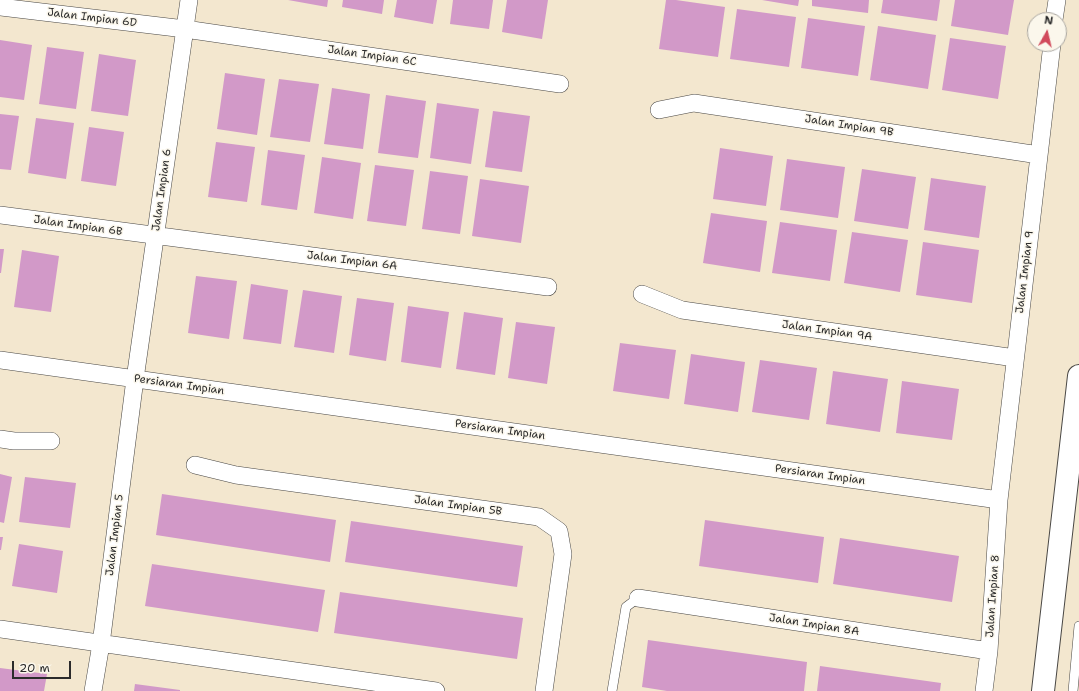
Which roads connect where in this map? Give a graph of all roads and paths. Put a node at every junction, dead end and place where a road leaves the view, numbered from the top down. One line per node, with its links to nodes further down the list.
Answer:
1 (189, 0): 5 (street, Jalan Impian 6)
2 (1056, 0): 4 (street)
3 (0, 7): 5 (street, Jalan Impian 6D)
4 (1055, 12)
5 (185, 29): 7 (street, Jalan Impian 6C); 11 (street, Jalan Impian 6)
6 (1051, 52): 9 (street, Jalan Impian 9)
7 (560, 84)
8 (659, 110): 9 (street, Jalan Impian 9B)
9 (1039, 155): 14 (street, Jalan Impian 9)
10 (0, 215): 11 (street, Jalan Impian 6B)
11 (156, 236): 12 (street, Jalan Impian 6A); 17 (street, Jalan Impian 6)
12 (548, 287)
13 (642, 294): 14 (street, Jalan Impian 9A)
14 (1015, 358): 21 (street, Jalan Impian 9)
15 (0, 360): 17 (street, Persiaran Impian)
16 (1079, 376): 32 (street)
17 (135, 379): 21 (street, Persiaran Impian); 25 (street, Jalan Impian 5)
18 (0, 439): 19 (street)
19 (51, 441)
20 (195, 465): 29 (street, Jalan Impian 5B)
21 (999, 500): 26 (street, Jalan Impian 8)
22 (638, 598): 26 (street, Jalan Impian 8A); 30 (lane)
23 (1079, 626): 33 (lane)
24 (0, 629): 25 (street)
25 (101, 644): 27 (street, Jalan Impian 5); 28 (street)
26 (989, 651): 31 (street, Jalan Impian 8)
27 (94, 691)
28 (436, 691)
29 (544, 691)
30 (612, 691)
31 (984, 691)
32 (1043, 691)
33 (1073, 691)

